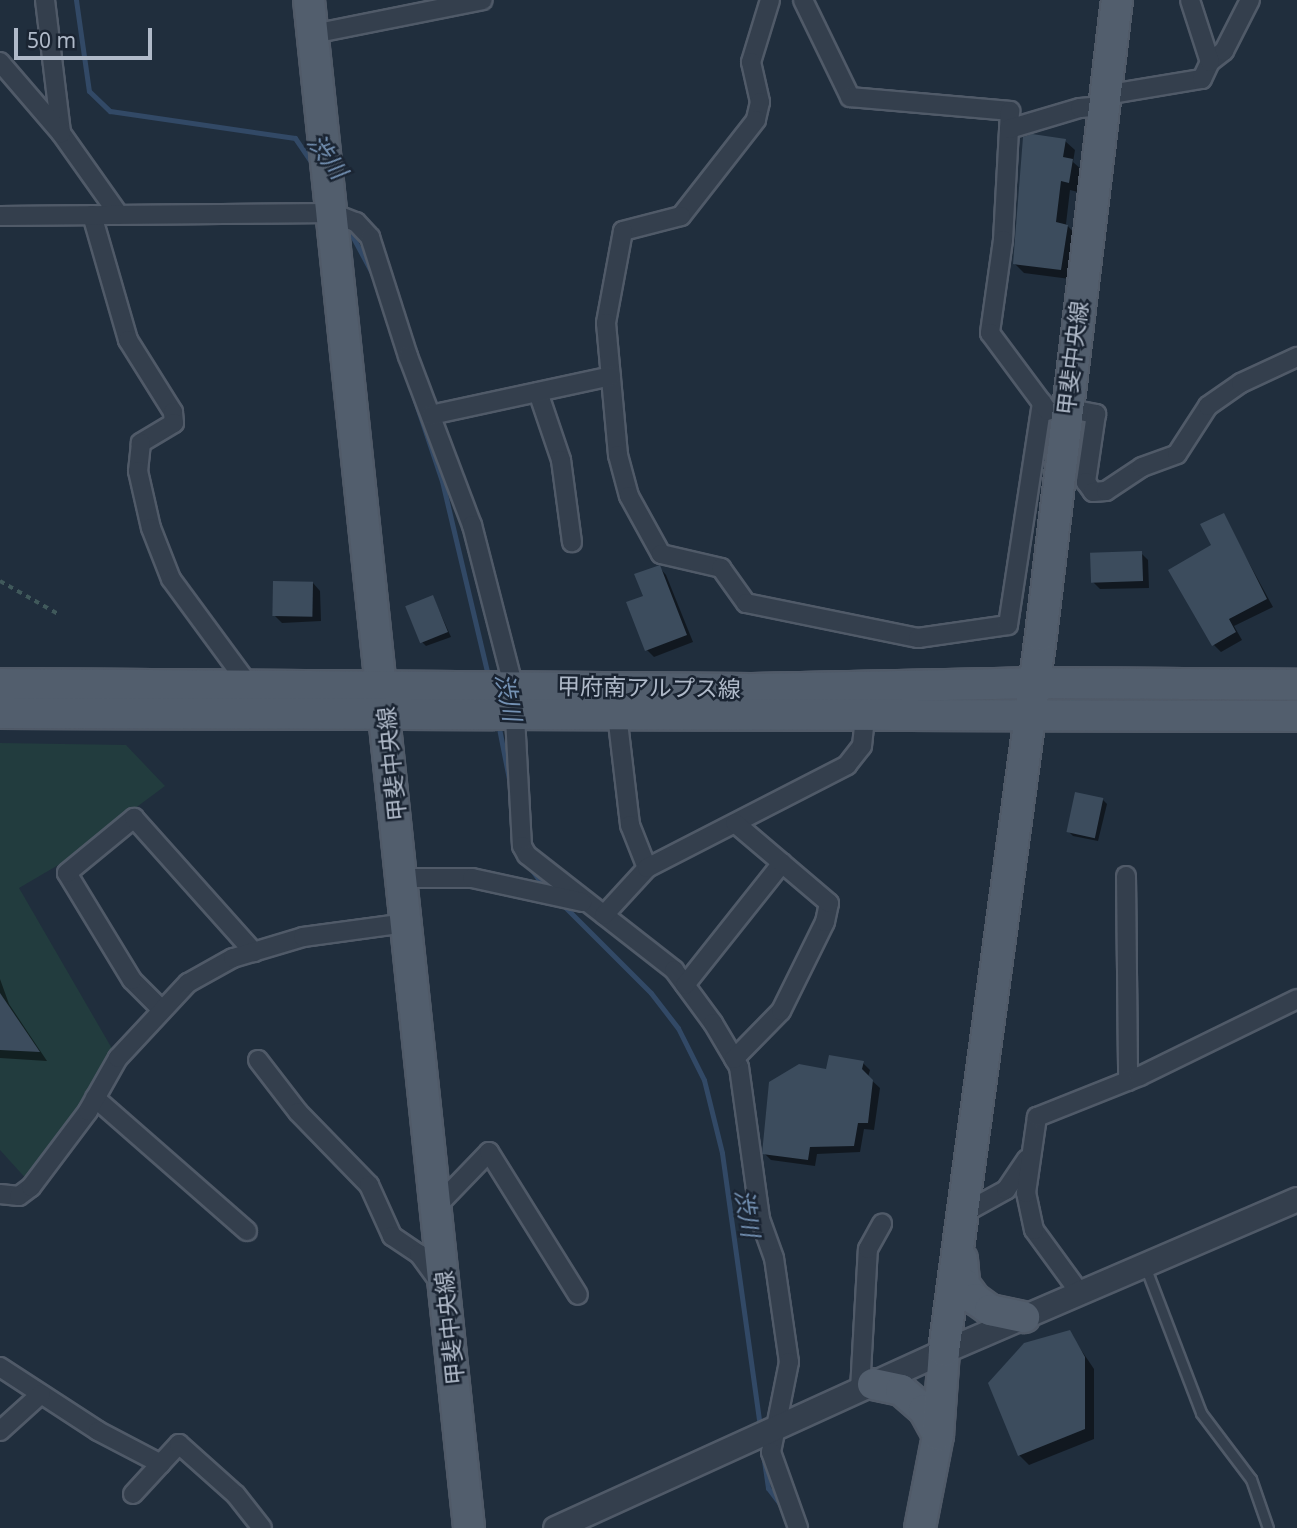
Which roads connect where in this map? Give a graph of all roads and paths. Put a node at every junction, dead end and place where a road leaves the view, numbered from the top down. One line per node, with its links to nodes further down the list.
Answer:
1 (45, 0): 14 (street)
2 (309, 0): 9 (main road, 甲斐中央線)
3 (483, 0): 9 (street)
4 (770, 0): 20 (street)
5 (803, 0): 13 (street)
6 (1190, 0): 11 (street)
7 (1250, 0): 11 (street)
8 (1117, 1): 12 (main road, 甲斐中央線)
9 (313, 34): 15 (main road, 甲斐中央線)
10 (0, 62): 14 (street)
11 (1210, 62): 12 (street)
12 (1104, 101): 13 (street); 22 (main road, 甲斐中央線)
13 (1009, 128): 22 (street)
14 (61, 133): 17 (street)
15 (332, 213): 17 (street); 23 (street); 32 (main road, 甲斐中央線)
16 (92, 215): 17 (street); 18 (street); 29 (street)
17 (119, 215)
18 (0, 216)
19 (1297, 357): 22 (street)
20 (611, 376): 21 (street); 22 (street)
21 (538, 392): 23 (street); 24 (street)
22 (1057, 409): 27 (main road, 甲斐中央線)
23 (431, 415): 30 (street)
24 (572, 542)
25 (0, 581): 26 (path)
26 (58, 614)
27 (1035, 683): 30 (main road, 甲府南アルプス線); 31 (main road, 甲府南アルプス線); 37 (main road, 甲斐中央線)
28 (0, 684): 29 (main road, 甲府南アルプス線)
29 (249, 685): 32 (main road, 甲府南アルプス線)
30 (513, 685): 32 (main road, 甲府南アルプス線)
31 (1297, 685)
32 (384, 686): 35 (main road, 甲斐中央線)
33 (0, 713): 35 (main road, 甲府南アルプス線)
34 (617, 714): 36 (main road, 甲府南アルプス線); 39 (main road, 甲府南アルプス線); 42 (street)
35 (386, 715): 39 (main road, 甲府南アルプス線); 44 (main road, 甲斐中央線)
36 (865, 715): 37 (main road, 甲府南アルプス線); 40 (street)
37 (1030, 716): 38 (main road, 甲府南アルプス線); 60 (main road, 甲斐中央線)
38 (1297, 716)
39 (515, 717): 45 (street)
40 (735, 823): 41 (street); 42 (street)
41 (782, 863): 49 (street); 52 (street)
42 (647, 868): 46 (street)
43 (1126, 876): 54 (street)
44 (403, 878): 45 (street); 47 (main road, 甲斐中央線)
45 (589, 904): 46 (street)
46 (604, 915): 49 (street)
47 (407, 923): 48 (street); 59 (main road, 甲斐中央線)
48 (254, 952): 51 (street); 51 (street)
49 (685, 985): 52 (street)
50 (1297, 999): 54 (street)
51 (161, 1009): 55 (street)
52 (734, 1059): 72 (street)
53 (258, 1060): 64 (street)
54 (1128, 1081): 56 (street)
55 (95, 1098): 57 (street); 62 (street)
56 (1030, 1153): 60 (street); 65 (street)
57 (0, 1194)
58 (1297, 1199): 63 (street)
59 (437, 1206): 64 (main road, 甲斐中央線); 66 (street)
60 (962, 1223): 67 (main road); 68 (main road)
61 (882, 1224): 70 (street)
62 (247, 1231)
63 (1145, 1266): 65 (street); 82 (lane)
64 (445, 1291): 78 (main road, 甲斐中央線)
65 (1080, 1293): 67 (street)
66 (578, 1295)
67 (1024, 1317): 68 (street)
68 (944, 1351): 70 (street); 74 (main road)
69 (0, 1367): 71 (street)
70 (867, 1387): 72 (street); 74 (main road)
71 (41, 1394): 73 (street); 75 (street)
72 (775, 1429): 79 (street); 80 (street)
73 (0, 1431)
74 (938, 1435): 81 (main road)
75 (161, 1464): 76 (street); 77 (street)
76 (133, 1494)
77 (262, 1528)
78 (469, 1528)
79 (555, 1528)
80 (798, 1528)
81 (920, 1528)
82 (1268, 1528)

